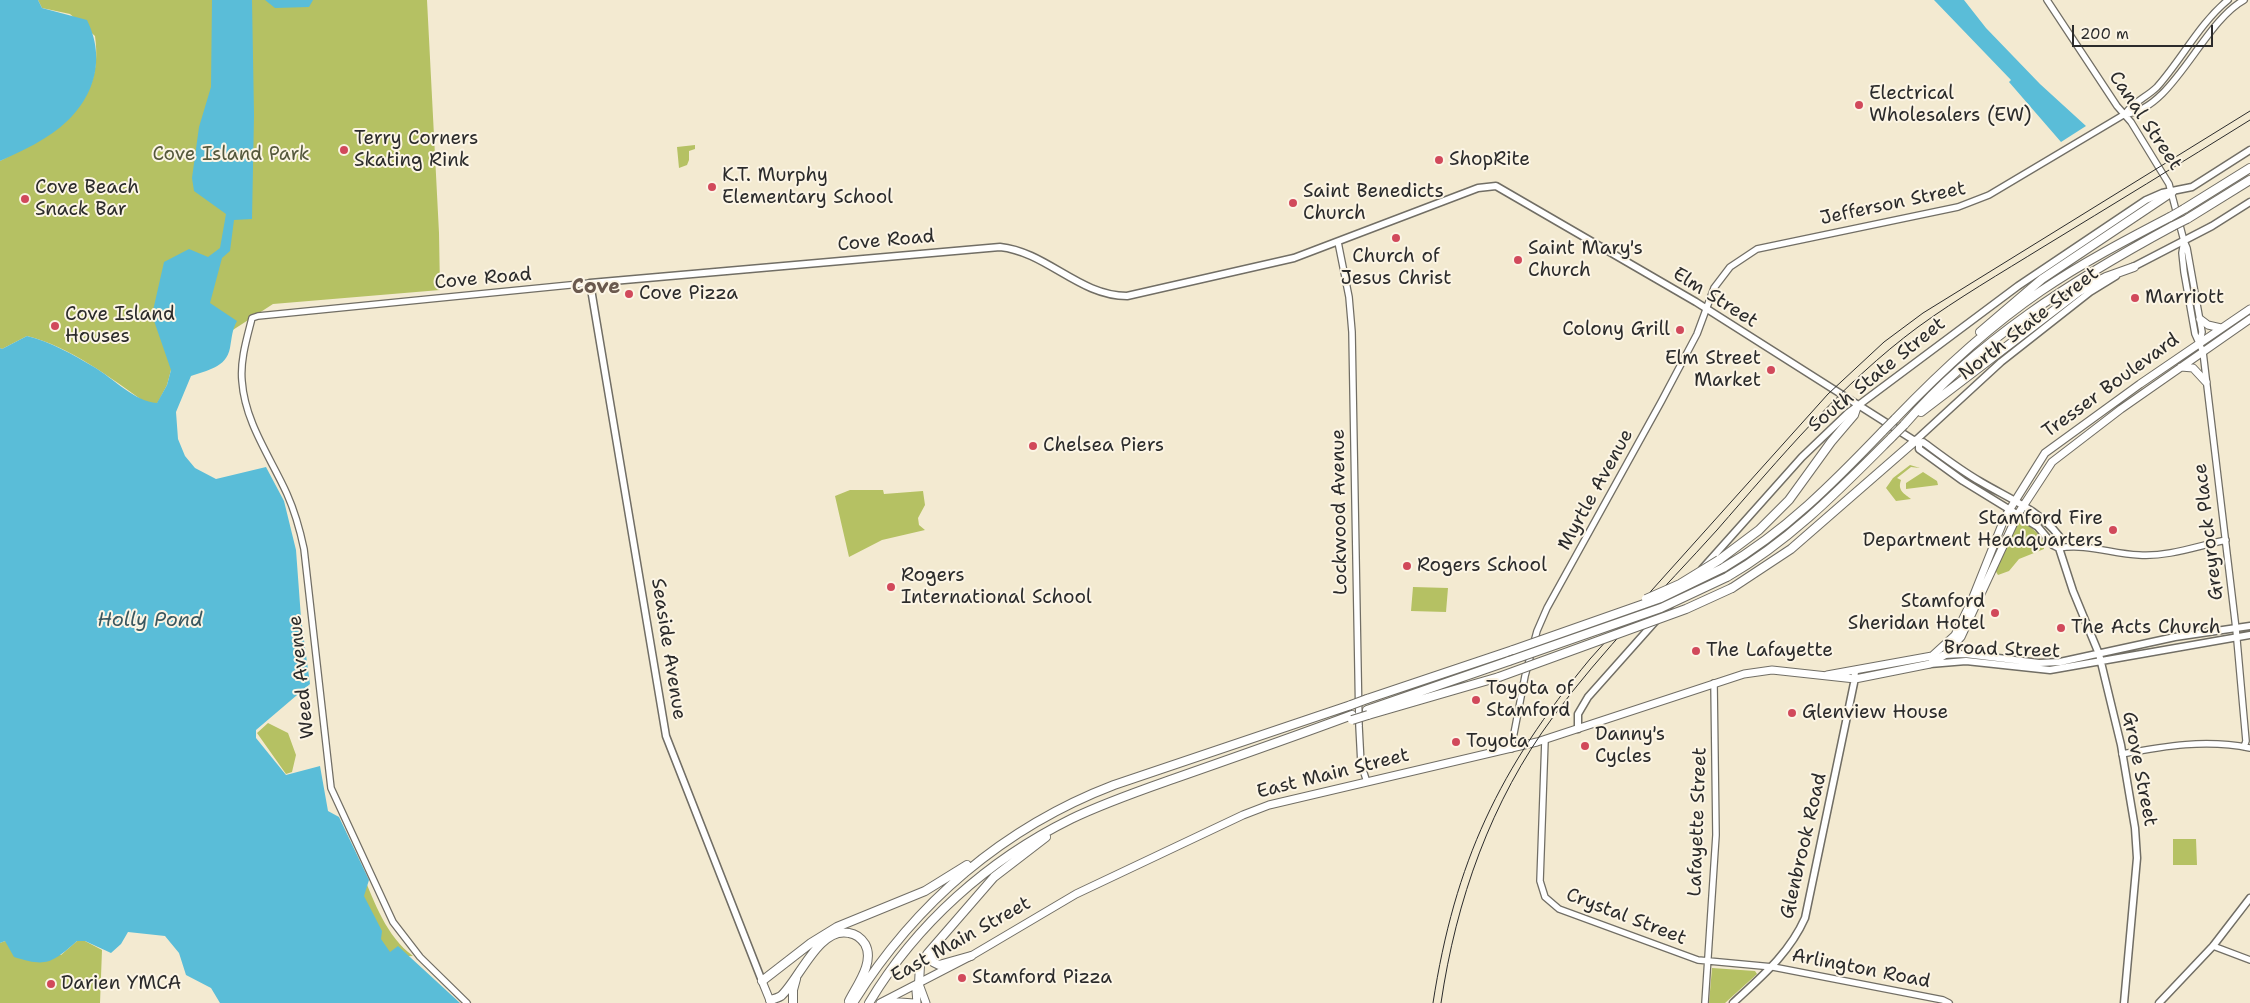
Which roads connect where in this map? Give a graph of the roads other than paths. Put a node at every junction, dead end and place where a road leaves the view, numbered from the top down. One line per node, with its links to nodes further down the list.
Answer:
1 (2047, 0): 4 (street, Canal Street)
2 (2228, 0): 4 (street)
3 (2244, 0): 4 (street)
4 (2125, 114): 9 (street, Canal Street); 15 (street, Jefferson Street)
5 (2250, 150): 9 (main road, South State Street)
6 (2250, 168): 23 (highway, bridge)
7 (2250, 180): 27 (highway, bridge)
8 (1496, 186): 12 (main road, Cove Road); 15 (main road, Elm Street)
9 (2172, 192): 11 (street, Canal Street); 23 (highway); 26 (main road, South State Street)
10 (2250, 202): 11 (main road, North State Street)
11 (2184, 241): 13 (main road, North State Street); 18 (street, Greyrock Place); 21 (street, Greyrock Place)
12 (1338, 242): 14 (main road, Cove Road); 52 (street, Lockwood Avenue)
13 (2134, 267): 27 (highway); 28 (main road, North State Street)
14 (590, 283): 17 (street, Cove Road); 63 (main road, Seaside Avenue)
15 (1706, 309): 26 (main road, Elm Street); 50 (street, Myrtle Avenue)
16 (2250, 309): 20 (main road, Tresser Boulevard)
17 (252, 318): 68 (street, Weed Avenue)
18 (2200, 319): 20 (main road); 21 (street, Greyrock Place)
19 (2250, 319): 22 (main road, Tresser Boulevard)
20 (2222, 328): 21 (main road, Tresser Boulevard)
21 (2200, 342): 22 (street, Greyrock Place); 29 (main road, Tresser Boulevard)
22 (2203, 352): 24 (main road, Tresser Boulevard); 25 (street, Greyrock Place)
23 (1959, 356): 36 (highway, bridge)
24 (2181, 367): 25 (main road); 30 (main road, Tresser Boulevard)
25 (2206, 382): 33 (street, Greyrock Place)
26 (1857, 406): 28 (main road, Elm Street); 36 (highway, bridge); 47 (main road, South State Street)
27 (1904, 425): 46 (highway, bridge)
28 (1917, 443): 29 (main road, Grove Street); 31 (main road, Grove Street); 46 (highway, bridge)
29 (2014, 500): 30 (main road, Grove Street); 31 (main road, Tresser Boulevard)
30 (2023, 505): 32 (main road, Tresser Boulevard); 34 (main road, Grove Street)
31 (2009, 509): 32 (main road, Grove Street); 42 (main road)
32 (2018, 514): 34 (main road, Grove Street); 40 (main road, East Main Street)
33 (2226, 540): 34 (street); 37 (street, Greyrock Place)
34 (2059, 548): 41 (main road, Grove Street)
35 (2250, 626): 37 (main road, Broad Street)
36 (1580, 627): 54 (highway, bridge)
37 (2236, 629): 39 (street, Greyrock Place); 41 (main road, Broad Street)
38 (2250, 635): 39 (main road, Broad Street)
39 (2236, 637): 43 (main road, Broad Street); 49 (street, Greyrock Place)
40 (1946, 654): 41 (main road, Broad Street); 42 (main road, East Main Street)
41 (2098, 654): 43 (main road, Grove Street)
42 (1931, 660): 43 (main road, Broad Street); 44 (main road, East Main Street)
43 (2100, 662): 51 (main road, Grove Street)
44 (1855, 675): 45 (main road, East Main Street); 62 (main road, Glenbrook Road)
45 (1714, 683): 47 (main road, East Main Street); 61 (street, Lafayette Street)
46 (1368, 712): 53 (highway, bridge)
47 (1578, 729): 48 (main road, East Main Street)
48 (1545, 740): 50 (main road, East Main Street); 61 (street, Crystal Street)
49 (2247, 748): 51 (street)
50 (1511, 749): 52 (main road, East Main Street)
51 (2122, 754): 77 (main road, Grove Street)
52 (1367, 782): 58 (main road, East Main Street)
53 (1072, 818): 56 (highway); 72 (highway)
54 (992, 850): 63 (highway); 71 (highway)
55 (2250, 898): 57 (main road)
56 (952, 926): 58 (highway); 64 (highway)
57 (2213, 946): 59 (street); 78 (main road)
58 (971, 956): 64 (main road, East Main Street)
59 (2250, 960)
60 (806, 962): 66 (highway); 69 (highway); 70 (highway)
61 (1707, 962): 62 (street, Crystal Street); 75 (street, Lafayette Street)
62 (1773, 967): 65 (street, Arlington Road); 76 (main road, Glenbrook Road)
63 (762, 980): 66 (main road, Seaside Avenue)
64 (919, 984): 67 (main road, East Main Street); 73 (main road); 74 (main road)
65 (1946, 1001)
66 (771, 1002)
67 (881, 1002): 73 (main road)
68 (467, 1003)
69 (793, 1003)
70 (848, 1003)
71 (853, 1003)
72 (869, 1003)
73 (915, 1003)
74 (926, 1003)
75 (1705, 1003)
76 (1733, 1003)
77 (2124, 1003)
78 (2159, 1003)

